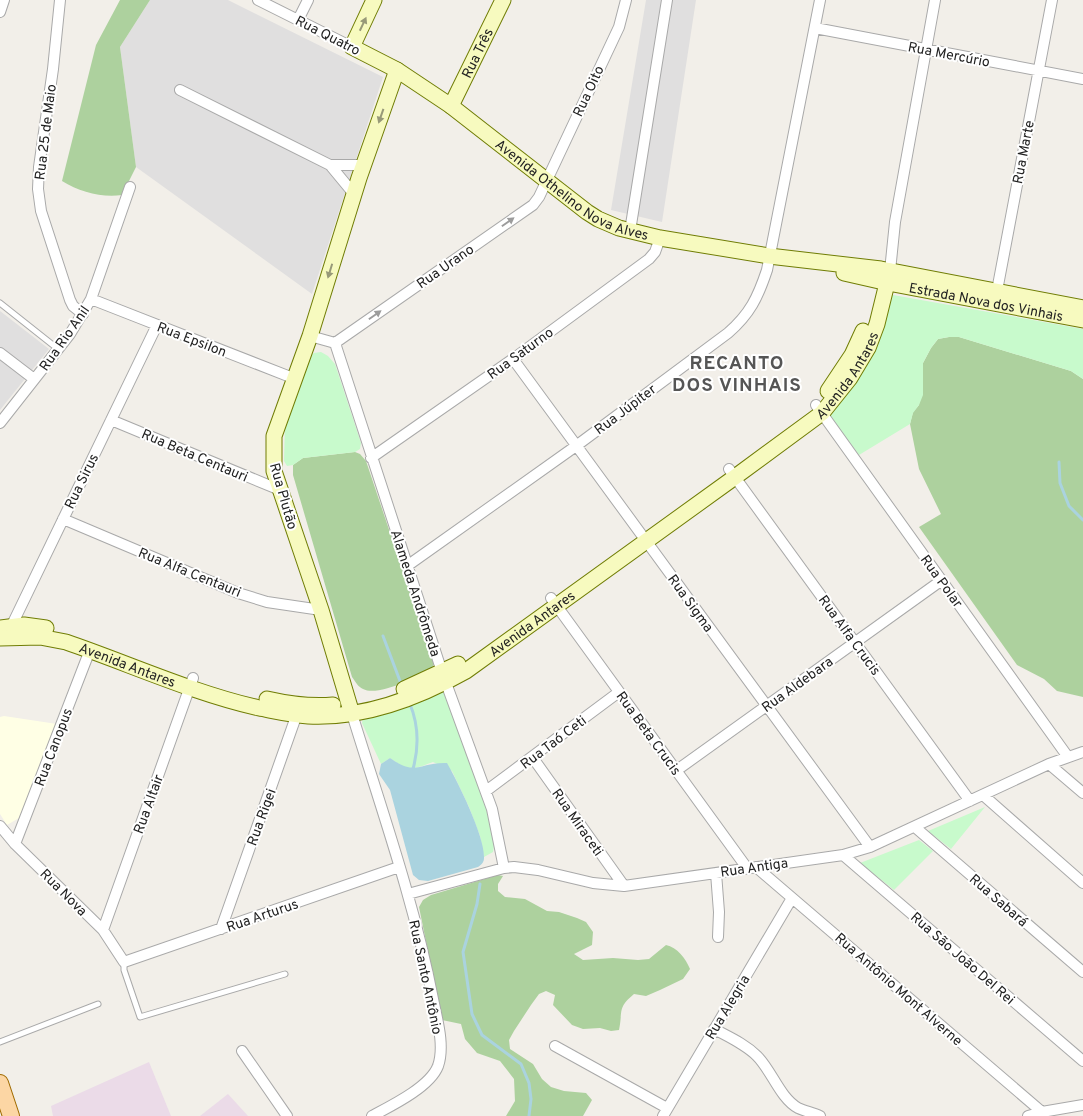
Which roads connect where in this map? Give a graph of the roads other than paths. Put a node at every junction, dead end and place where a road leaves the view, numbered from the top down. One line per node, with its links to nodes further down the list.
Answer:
1 (4, 0): 12 (street)
2 (60, 0): 35 (street, Rua 25 de Maio)
3 (258, 0): 13 (street, Rua Quatro)
4 (308, 0): 13 (street)
5 (374, 0): 15 (main road, one-way to 5)
6 (503, 0): 21 (main road, Rua Três)
7 (626, 0): 24 (street, Rua Oito)
8 (667, 0): 27 (street)
9 (820, 0): 14 (street, Rua Júpiter)
10 (935, 0): 16 (street, Avenida Antares)
11 (1052, 0): 18 (street, Rua Marte)
12 (0, 12)
13 (298, 20): 15 (street, Rua Quatro)
14 (815, 28): 16 (street, Rua Mercúrio); 29 (street, Rua Júpiter)
15 (352, 47): 17 (main road, Rua Quatro)
16 (926, 49): 18 (street, Rua Mercúrio); 30 (street, Avenida Antares)
17 (397, 70): 21 (main road, Avenida Othelino Nova Alves); 23 (main road, Rua Plutão, one-way to 23)
18 (1039, 71): 19 (street, Rua Mercúrio); 31 (street, Rua Marte)
19 (1083, 79)
20 (180, 90): 22 (street)
21 (450, 106): 24 (main road, Avenida Othelino Nova Alves)
22 (330, 165): 23 (street); 26 (street)
23 (364, 165): 26 (main road, Rua Plutão)
24 (546, 181): 27 (main road, Avenida Othelino Nova Alves); 39 (street, Rua Urano, one-way to 24)
25 (130, 187): 32 (street, Rua Rio Anil)
26 (354, 194): 38 (main road, Rua Plutão, one-way to 38)
27 (630, 231): 28 (main road, Avenida Othelino Nova Alves)
28 (660, 238): 29 (main road, Avenida Othelino Nova Alves); 42 (street, Rua Saturno)
29 (770, 256): 30 (main road, Avenida Othelino Nova Alves); 48 (street, Rua Júpiter)
30 (884, 276): 31 (main road, Estrada Nova dos Vinhais); 45 (main road, Avenida Antares)
31 (995, 298): 34 (main road, Estrada Nova dos Vinhais); 36 (main road, Estrada Nova dos Vinhais)
32 (91, 300): 35 (street, Rua Rio Anil); 37 (street, Rua Epsilon)
33 (0, 304): 40 (lane)
34 (1083, 308)
35 (83, 314): 40 (street, Rua Rio Anil)
36 (1083, 320)
37 (157, 325): 43 (street, Rua Epsilon); 46 (street, Rua Sirus)
38 (310, 336): 39 (street); 43 (main road, Rua Plutão)
39 (334, 343): 49 (street, Alameda Andrômeda)
40 (58, 349): 44 (street, Rua Rio Anil)
41 (0, 353): 44 (street)
42 (512, 359): 48 (street, Rua Sigma); 49 (street, Rua Saturno)
43 (293, 378): 51 (main road, Rua Plutão)
44 (34, 379): 47 (street, Rua Rio Anil)
45 (819, 409): 50 (main road, Avenida Antares); 55 (street, Rua Polar)
46 (111, 420): 51 (street, Rua Beta Centauri); 52 (street, Rua Sirus)
47 (0, 423)
48 (576, 446): 53 (street, Rua Sigma); 54 (street, Rua Júpiter)
49 (371, 458): 54 (street, Alameda Andrômeda)
50 (732, 473): 53 (main road, Avenida Antares); 60 (street, Rua Alfa Crucis)
51 (280, 490): 57 (main road, Rua Plutão)
52 (63, 519): 57 (street, Rua Alfa Centauri); 58 (street, Rua Sirus)
53 (643, 537): 56 (main road, Avenida Antares); 65 (street, Rua Sigma)
54 (407, 566): 62 (street, Alameda Andrômeda)
55 (942, 580): 60 (street, Rua Aldebara); 69 (street, Rua Polar)
56 (554, 602): 62 (main road, Avenida Antares); 64 (street, Rua Beta Crucis)
57 (321, 610): 66 (main road, Rua Plutão)
58 (4, 632): 59 (main road, Avenida Antares)
59 (54, 634): 61 (main road, Avenida Antares); 63 (main road, Avenida Antares)
60 (855, 642): 65 (street, Rua Aldebara); 76 (street, Rua Alfa Crucis)
61 (90, 650): 63 (main road, Avenida Antares); 79 (street, Rua Canopus)
62 (444, 677): 66 (main road, Avenida Antares); 73 (street, Alameda Andrômeda)
63 (192, 683): 67 (main road, Avenida Antares); 91 (street, Rua Altair)
64 (619, 692): 70 (street, Rua Taó Ceti); 72 (street, Rua Beta Crucis)
65 (767, 706): 72 (street, Rua Aldebara); 80 (street, Rua Sigma)
66 (350, 709): 67 (main road, Avenida Antares); 82 (street, Rua Plutão)
67 (298, 710): 90 (street, Rua Rigei)
68 (1083, 752): 69 (street, Rua Antiga)
69 (1068, 757): 71 (street, Rua Antiga)
70 (533, 758): 73 (street, Rua Taó Ceti); 87 (street, Rua Miraceti)
71 (1049, 764): 74 (street); 75 (street, Rua Antiga)
72 (676, 770): 83 (street, Rua Beta Crucis)
73 (486, 791): 84 (street, Alameda Andrômeda)
74 (1083, 793)
75 (983, 795): 76 (street, Rua Antiga); 86 (street)
76 (970, 801): 78 (street, Rua Antiga)
77 (0, 826): 79 (street, Rua Nova)
78 (916, 828): 80 (street, Rua Antiga); 94 (street, Rua Sabará)
79 (15, 844): 91 (street, Rua Nova)
80 (870, 847): 81 (street, Rua Antiga)
81 (843, 855): 83 (street, Rua Antiga); 101 (street, Rua São João Del Rei)
82 (399, 867): 88 (street, Rua Plutão); 90 (street, Rua Arturus)
83 (752, 867): 85 (street, Rua Antiga); 89 (street, Rua Antônio Mont Alverne)
84 (504, 868): 87 (street, Rua Antiga); 88 (street, Rua Antiga)
85 (716, 873): 87 (street, Rua Antiga); 92 (street)
86 (1083, 883)
87 (624, 886)
88 (408, 894): 108 (street, Rua Santo Antônio)
89 (792, 898): 97 (street, Rua Alegria); 105 (street, Rua Antônio Mont Alverne)
90 (221, 929): 93 (street, Rua Arturus)
91 (103, 930): 93 (street, Rua Nova)
92 (718, 937)
93 (124, 962): 95 (lane)
94 (1083, 972)
95 (284, 974)
96 (98, 1004): 98 (lane)
97 (714, 1029): 104 (street, Rua Alegria); 109 (street)
98 (0, 1042)
99 (555, 1046): 104 (street)
100 (242, 1052): 107 (street)
101 (1083, 1061)
102 (0, 1083): 106 (main road)
103 (1083, 1105): 105 (street)
104 (665, 1112)
105 (1043, 1114): 110 (street)
106 (11, 1116)
107 (287, 1116)
108 (372, 1116)
109 (820, 1116)
110 (1028, 1116)

